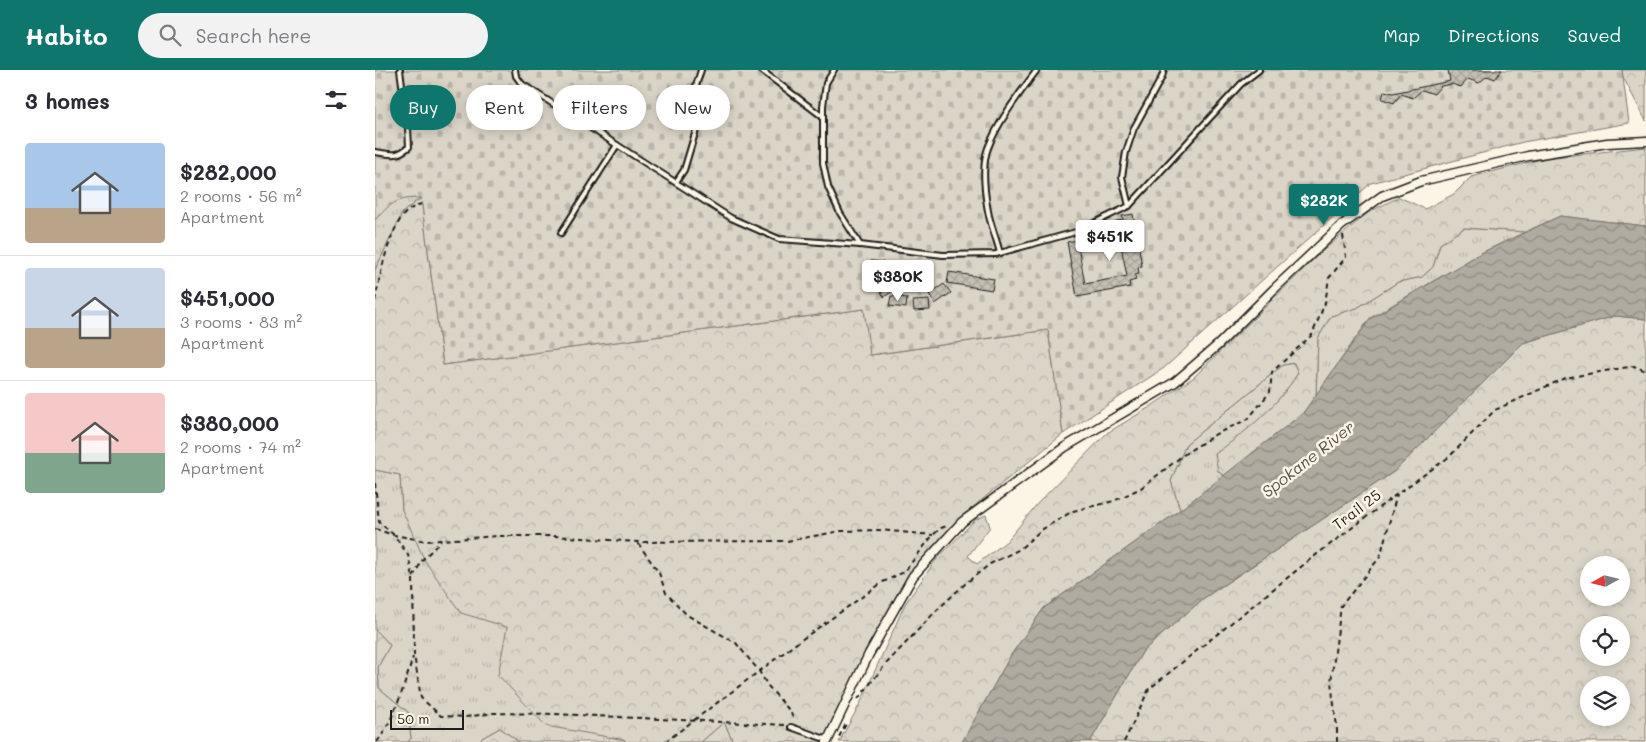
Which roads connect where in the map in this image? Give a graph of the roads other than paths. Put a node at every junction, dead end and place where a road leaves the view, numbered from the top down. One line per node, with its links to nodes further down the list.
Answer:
1 (400, 70): 12 (lane)
2 (515, 70): 11 (lane)
3 (701, 70): 13 (lane)
4 (761, 70): 9 (lane)
5 (834, 70): 9 (lane)
6 (1037, 70): 17 (lane)
7 (1164, 70): 14 (lane)
8 (1259, 70): 14 (lane)
9 (823, 117): 16 (lane)
10 (1646, 141): 19 (street)
11 (617, 145): 13 (lane); 15 (lane)
12 (375, 152)
13 (676, 182): 16 (lane)
14 (1129, 206): 17 (lane)
15 (561, 234)
16 (861, 244): 17 (lane)
17 (1000, 253)
18 (791, 727): 19 (lane)
19 (828, 741)

